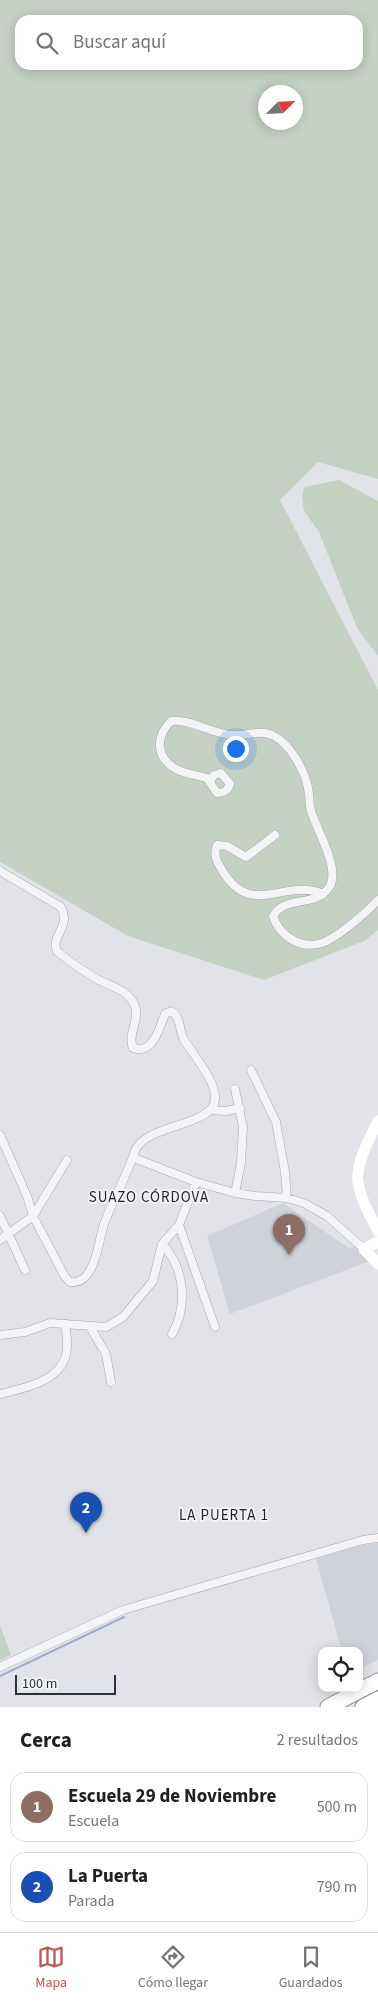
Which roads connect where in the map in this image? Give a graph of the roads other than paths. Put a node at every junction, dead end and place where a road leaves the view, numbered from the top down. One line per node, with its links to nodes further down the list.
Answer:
1 (210, 781): 4 (street)
2 (275, 835): 4 (street)
3 (0, 870): 9 (street)
4 (323, 894): 5 (street)
5 (378, 900)
6 (251, 1070): 16 (street)
7 (235, 1089): 8 (street)
8 (240, 1108): 9 (street); 15 (street)
9 (211, 1110): 12 (street)
10 (378, 1121): 20 (street)
11 (0, 1135): 18 (street)
12 (134, 1158): 14 (street); 18 (street)
13 (67, 1160): 18 (street)
14 (196, 1182): 15 (street); 19 (street)
15 (235, 1193): 16 (street)
16 (287, 1198): 24 (street)
17 (0, 1216): 21 (street)
18 (33, 1216): 21 (street)
19 (179, 1225): 23 (street); 29 (street)
20 (378, 1231)
21 (4, 1238): 26 (street)
22 (378, 1242): 24 (street)
23 (162, 1244): 28 (street); 30 (street)
24 (364, 1249): 25 (street)
25 (378, 1264)
26 (25, 1270)
27 (65, 1324): 28 (street); 31 (street); 33 (street)
28 (90, 1327): 32 (street)
29 (215, 1327)
30 (172, 1334)
31 (0, 1335)
32 (110, 1382)
33 (0, 1394)
34 (378, 1538): 35 (street)
35 (0, 1667)
36 (378, 1680): 38 (highway)
37 (378, 1699): 39 (highway)
38 (328, 1707)
39 (363, 1707)

